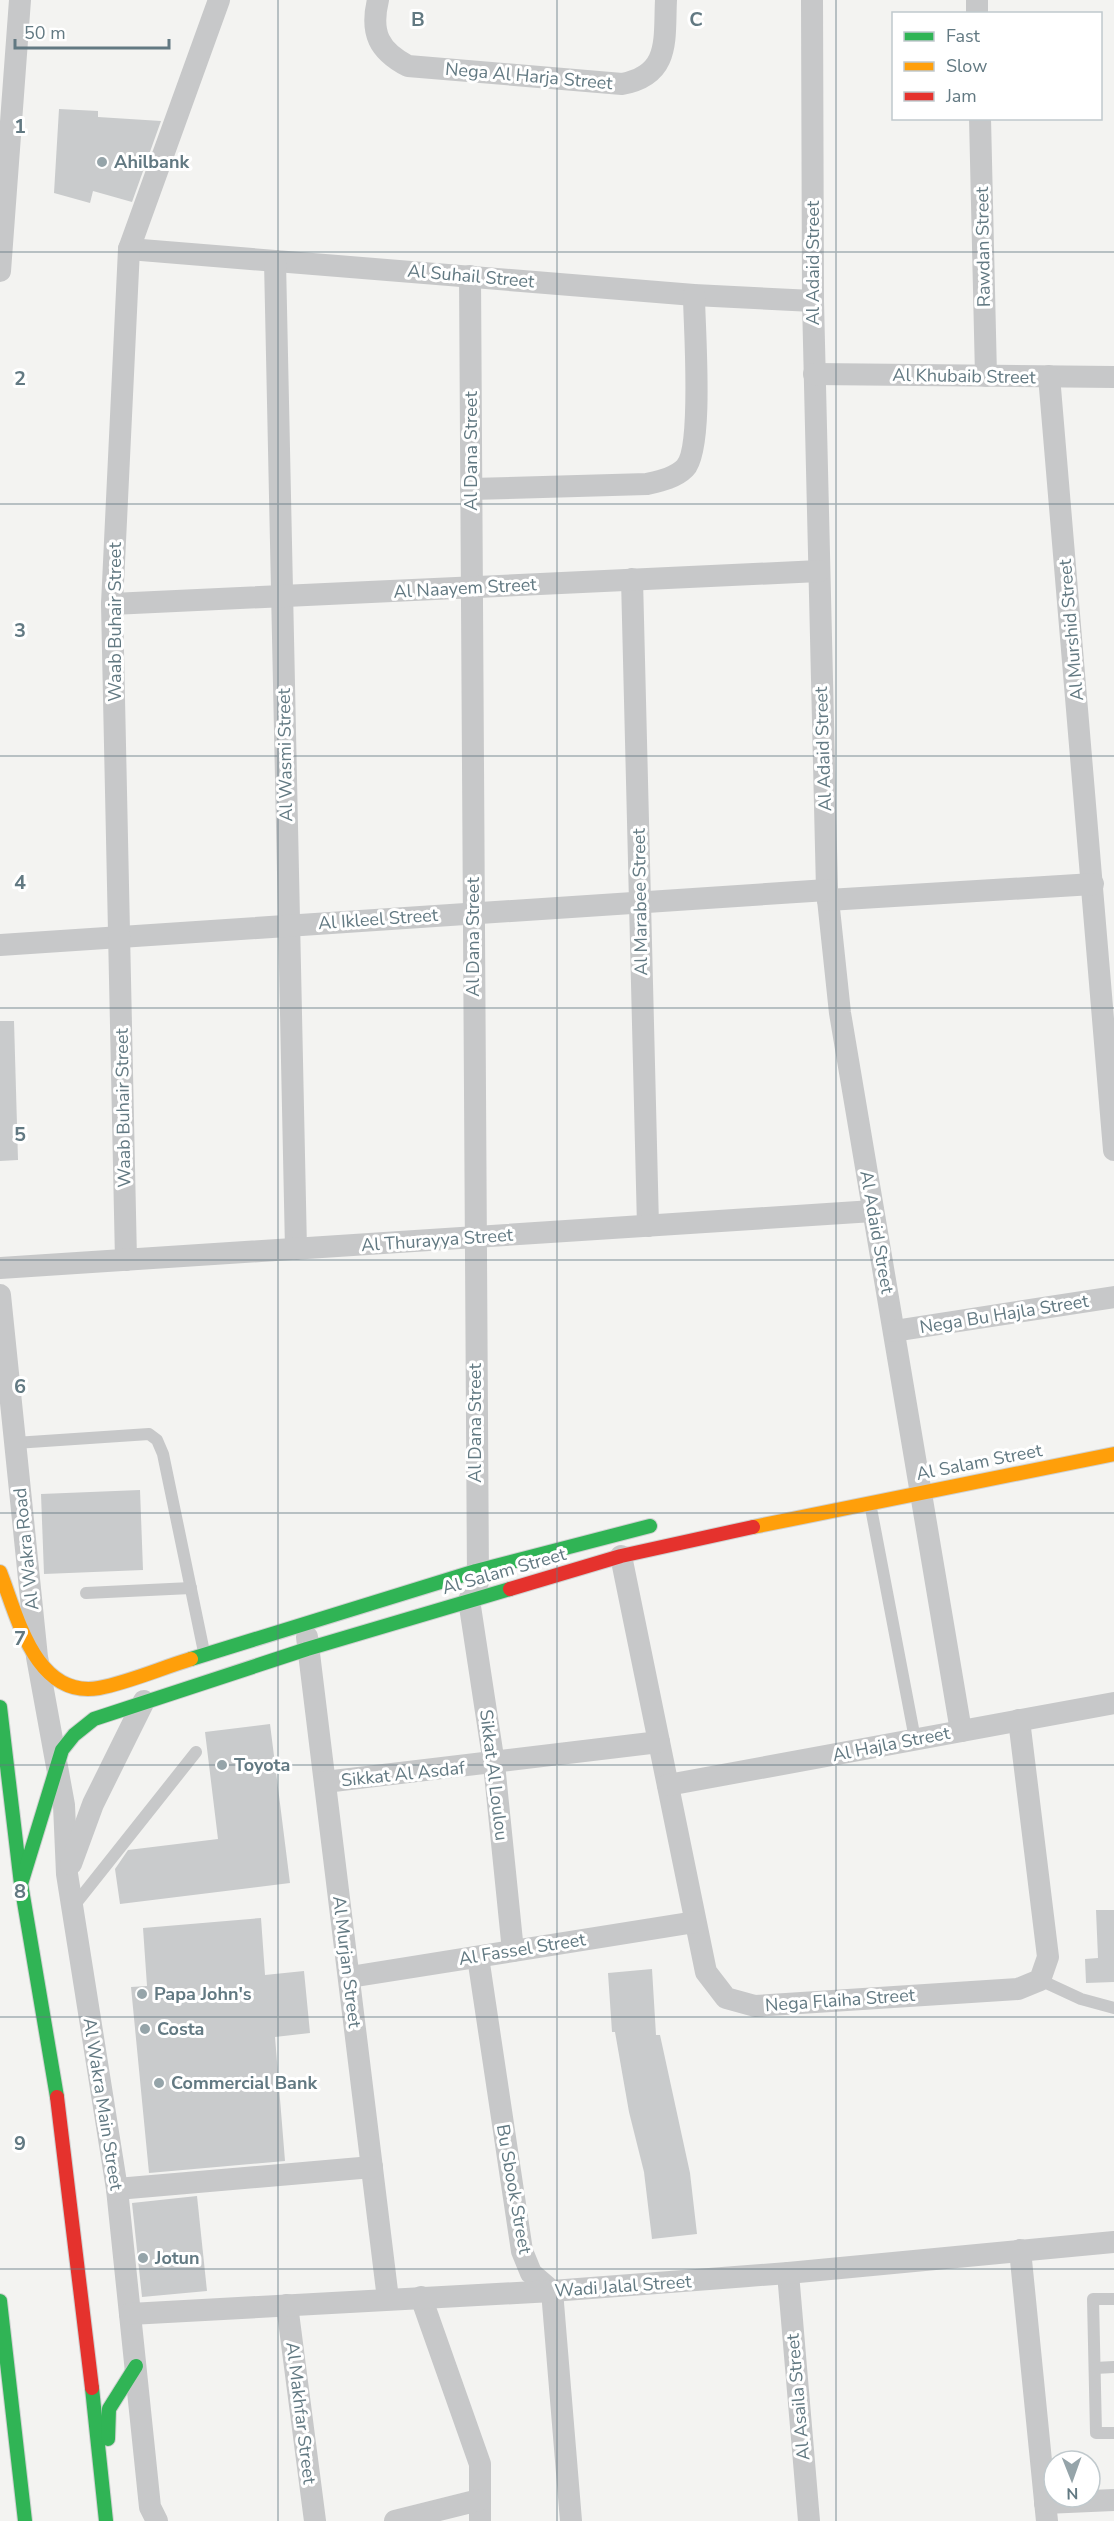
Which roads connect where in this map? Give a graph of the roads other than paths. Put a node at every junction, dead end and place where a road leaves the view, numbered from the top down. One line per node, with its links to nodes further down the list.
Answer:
1 (20, 0): 9 (street)
2 (219, 0): 7 (street, Waab Buhair Street)
3 (378, 0): 4 (street, Nega Al Harja Street)
4 (666, 0)
5 (812, 0): 12 (street, Al Adaid Street)
6 (980, 120): 14 (street, Rawdan Street)
7 (129, 249): 8 (street, Al Suhail Street); 22 (street, Waab Buhair Street)
8 (275, 261): 10 (street, Al Suhail Street); 21 (street, Al Wasmi Street)
9 (0, 271)
10 (470, 276): 11 (street, Al Suhail Street); 17 (street, Al Dana Street)
11 (694, 295): 12 (street, Al Suhail Street); 17 (street)
12 (813, 301): 13 (street, Al Adaid Street)
13 (814, 374): 14 (street, Al Khubaib Street); 18 (street, Al Adaid Street)
14 (986, 376): 15 (street, Al Khubaib Street)
15 (1049, 376): 16 (street, Al Khubaib Street); 23 (street, Al Murshid Street)
16 (1114, 377)
17 (471, 489): 20 (street, Al Dana Street)
18 (819, 571): 19 (street, Al Naayem Street); 24 (street, Al Adaid Street)
19 (632, 579): 20 (street, Al Naayem Street); 25 (street, Al Marabee Street)
20 (471, 588): 21 (street, Al Naayem Street); 26 (street, Al Dana Street)
21 (282, 596): 22 (street, Al Naayem Street); 27 (street, Al Wasmi Street)
22 (112, 604): 28 (street, Waab Buhair Street)
23 (1093, 884): 24 (street); 30 (street, Al Murshid Street)
24 (827, 895): 25 (street, Al Ikleel Street); 31 (street, Al Adaid Street)
25 (640, 902): 26 (street, Al Ikleel Street); 32 (street, Al Marabee Street)
26 (473, 913): 27 (street, Al Ikleel Street); 33 (street, Al Dana Street)
27 (289, 924): 28 (street, Al Ikleel Street); 34 (street, Al Wasmi Street)
28 (119, 936): 29 (street, Al Ikleel Street); 35 (street, Waab Buhair Street)
29 (0, 945)
30 (1114, 1150)
31 (873, 1211): 32 (street, Al Thurayya Street); 39 (street, Al Adaid Street)
32 (648, 1226): 33 (street, Al Thurayya Street)
33 (475, 1237): 34 (street, Al Thurayya Street); 46 (street, Al Dana Street)
34 (296, 1249): 35 (street, Al Thurayya Street)
35 (126, 1260): 36 (street, Al Thurayya Street)
36 (0, 1268)
37 (0, 1295): 40 (street, Al Wakra Road)
38 (1114, 1297): 39 (street, Nega Bu Hajla Street)
39 (894, 1330): 42 (street, Al Adaid Street)
40 (15, 1443): 48 (lane); 54 (street, Al Wakra Road)
41 (1114, 1454): 42 (main road, Al Salam Street)
42 (918, 1475): 43 (main road, Al Salam Street); 59 (street, Al Adaid Street)
43 (869, 1502): 45 (main road, Al Salam Street); 60 (lane)
44 (661, 1524): 46 (main road, Al Salam Street)
45 (621, 1556): 50 (main road, Al Salam Street); 61 (street, Nega Flaiha Street)
46 (476, 1571): 50 (street, Al Dana Street); 51 (main road, Al Salam Street)
47 (0, 1572): 54 (main road, Al Salam Street)
48 (191, 1588): 49 (lane); 53 (lane)
49 (86, 1593)
50 (475, 1599): 52 (main road, Al Salam Street); 64 (street, Sikkat Al Loulou)
51 (307, 1624): 52 (street, Al Murjan Street); 53 (main road, Al Salam Street)
52 (308, 1649): 55 (main road, Al Salam Street); 65 (street, Al Murjan Street)
53 (204, 1654): 54 (main road, Al Salam Street)
54 (37, 1657): 63 (street, Al Wakra Road)
55 (144, 1701): 63 (main road, Al Salam Street); 67 (street)
56 (1114, 1703): 58 (street, Al Hajla Street)
57 (0, 1707): 68 (main road)
58 (1019, 1720): 59 (street, Al Hajla Street); 74 (street)
59 (961, 1731): 60 (street, Al Hajla Street)
60 (915, 1739): 66 (street, Al Hajla Street)
61 (659, 1742): 64 (street, Sikkat Al Asdaf); 66 (street, Nega Flaiha Street)
62 (196, 1752): 69 (lane)
63 (57, 1764): 67 (street, Al Wakra Road); 68 (main road, Al Salam Street)
64 (494, 1764): 65 (street, Sikkat Al Asdaf); 71 (street, Sikkat Al Loulou)
65 (325, 1782): 73 (street, Al Murjan Street)
66 (668, 1785): 70 (street, Nega Flaiha Street)
67 (67, 1874): 69 (street, Al Wakra Main Street)
68 (21, 1884): 92 (main road)
69 (73, 1907): 77 (street, Al Wakra Main Street)
70 (695, 1922): 71 (street, Al Fassel Street); 74 (street, Nega Flaiha Street)
71 (513, 1951): 72 (street, Al Fassel Street)
72 (478, 1957): 73 (street, Al Fassel Street); 81 (street, Bu Sbook Street)
73 (350, 1977): 76 (street, Al Murjan Street)
74 (1040, 1980): 75 (lane)
75 (1114, 2008)
76 (372, 2167): 77 (street); 83 (street, Al Murjan Street)
77 (117, 2190): 87 (street, Al Wakra Main Street)
78 (1114, 2242): 79 (street, Wadi Jalal Street)
79 (1020, 2250): 80 (street, Wadi Jalal Street); 95 (street)
80 (788, 2273): 81 (street, Wadi Jalal Street); 102 (street, Al Asaila Street)
81 (552, 2291): 82 (street, Wadi Jalal Street); 101 (street)
82 (421, 2297): 83 (street, Wadi Jalal Street); 94 (street)
83 (388, 2299): 86 (street, Wadi Jalal Street)
84 (1114, 2299): 90 (lane)
85 (0, 2301): 96 (main road)
86 (288, 2305): 87 (street, Wadi Jalal Street); 99 (street, Al Makhfar Street)
87 (130, 2314): 88 (street, Al Wakra Main Street)
88 (136, 2366): 92 (main road); 98 (street, Al Wakra Main Street)
89 (1114, 2367): 90 (lane)
90 (1095, 2368): 91 (lane)
91 (1114, 2433)
92 (104, 2497): 97 (main road)
93 (1114, 2500): 95 (street)
94 (479, 2510): 100 (street)
95 (1046, 2512)
96 (25, 2521)
97 (106, 2521)
98 (157, 2521)
99 (315, 2521)
100 (395, 2521)
101 (572, 2521)
102 (809, 2521)

